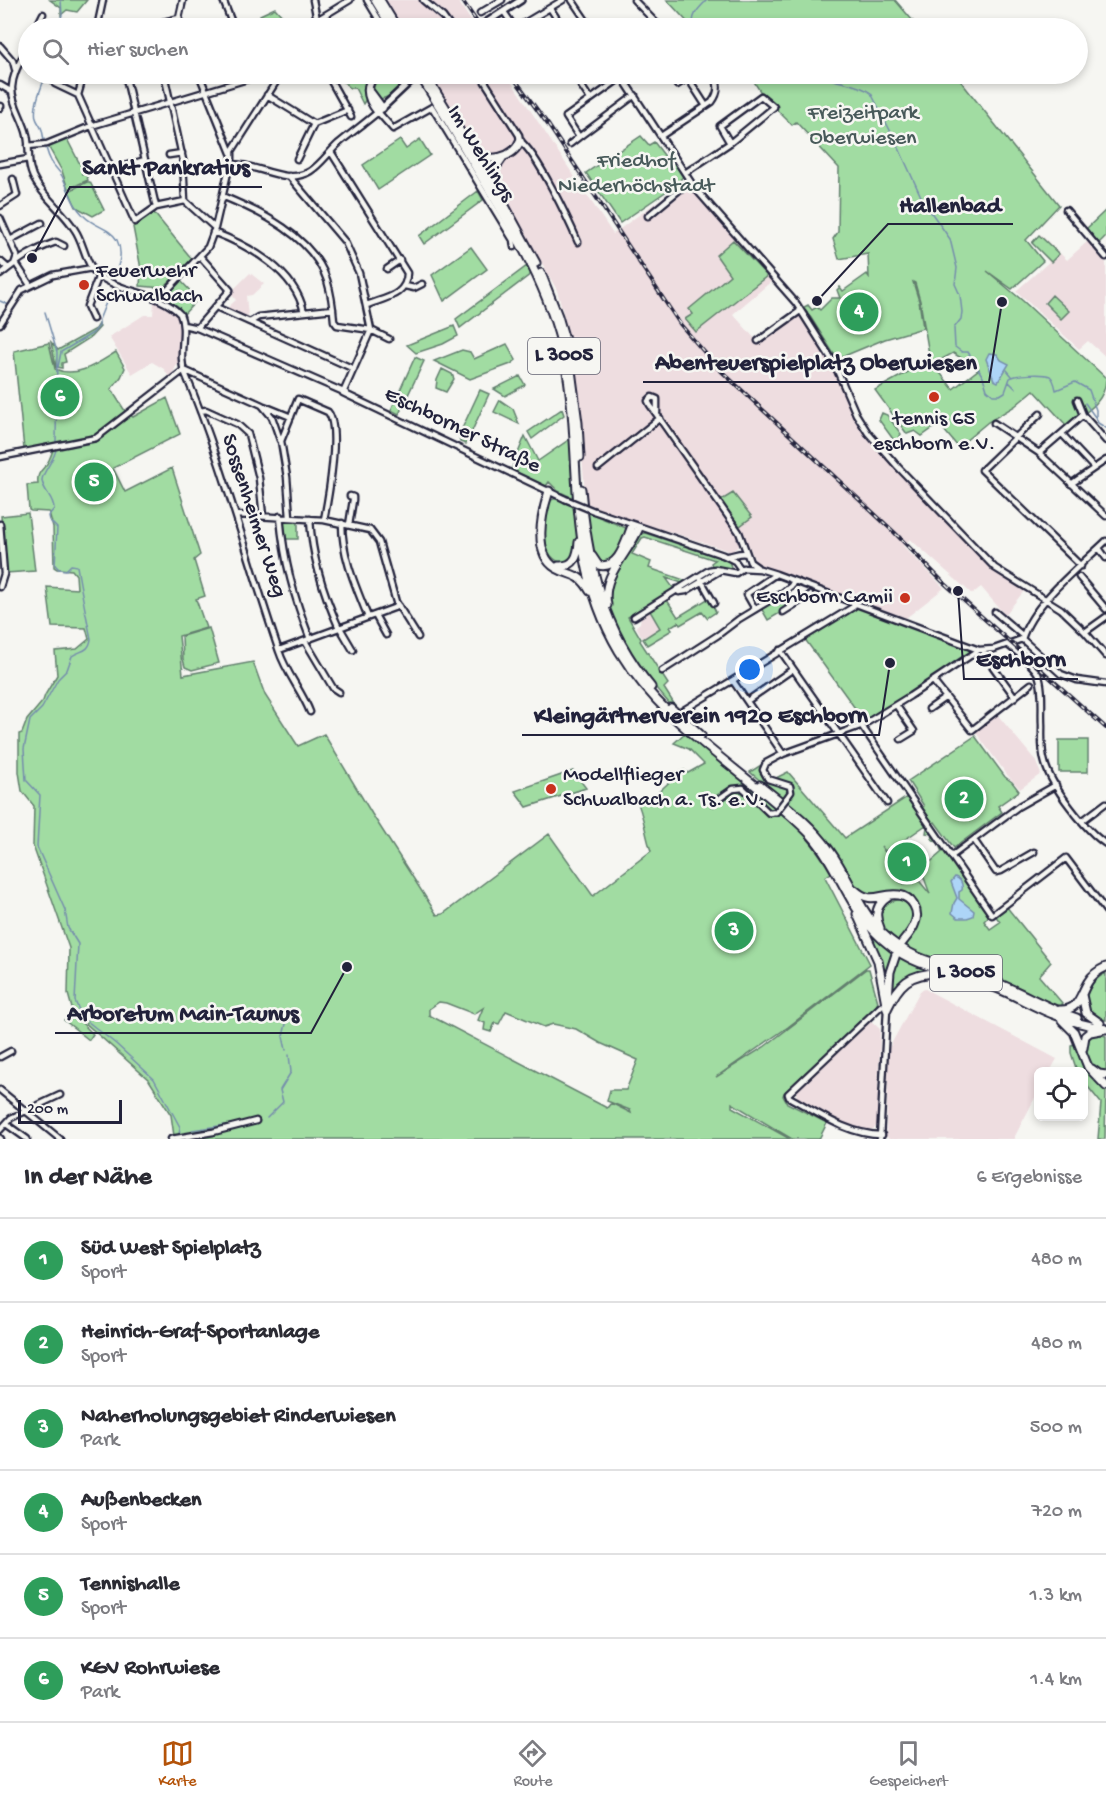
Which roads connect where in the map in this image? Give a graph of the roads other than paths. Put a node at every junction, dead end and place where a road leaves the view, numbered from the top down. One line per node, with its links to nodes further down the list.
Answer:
1 (103, 0): 20 (street)
2 (183, 0): 21 (street)
3 (223, 0): 22 (street)
4 (313, 0): 23 (street)
5 (350, 0): 24 (street)
6 (367, 0): 25 (street)
7 (375, 0): 26 (highway)
8 (380, 0): 27 (highway)
9 (423, 0): 28 (street)
10 (502, 0): 18 (street)
11 (521, 0): 16 (main road)
12 (563, 0): 15 (street)
13 (572, 0): 33 (street)
14 (634, 0): 34 (street)
15 (550, 8): 31 (street); 32 (street)
16 (504, 12): 29 (main road); 30 (street)
17 (43, 14): 19 (street)
18 (480, 14)
19 (41, 18)
20 (99, 18)
21 (179, 18)
22 (230, 18)
23 (317, 18)
24 (320, 18)
25 (378, 18)
26 (386, 18)
27 (392, 18)
28 (444, 18)
29 (494, 18)
30 (508, 18)
31 (532, 18)
32 (556, 18)
33 (584, 18)
34 (651, 18)
35 (0, 46): 37 (street)
36 (18, 66): 37 (street)
37 (15, 69): 57 (street)
38 (55, 84): 59 (street)
39 (81, 84): 59 (street)
40 (128, 84): 67 (street)
41 (166, 84): 63 (street)
42 (203, 84): 58 (street)
43 (228, 84): 58 (street)
44 (274, 84): 60 (street)
45 (333, 84): 65 (street)
46 (371, 84): 66 (highway)
47 (411, 84): 66 (main road)
48 (427, 84): 163 (highway, L 3005)
49 (428, 84): 77 (highway, L 3005)
50 (486, 84): 73 (street)
51 (580, 84): 62 (street)
52 (609, 84): 62 (street)
53 (627, 84): 61 (street)
54 (692, 84): 64 (street)
55 (718, 84): 64 (street)
56 (0, 85): 57 (street)
57 (12, 92): 76 (street)
58 (206, 92): 63 (street); 80 (street)
59 (78, 95): 70 (street)
60 (267, 95): 69 (street); 80 (street)
61 (635, 95): 71 (street); 72 (street)
62 (590, 99): 72 (street)
63 (171, 102): 67 (street); 79 (street)
64 (706, 106): 71 (street)
65 (348, 110): 68 (street); 69 (street)
66 (380, 110): 78 (street); 106 (street, Im Wehlings)
67 (135, 113): 70 (street); 85 (street)
68 (351, 117)
69 (314, 124): 84 (street)
70 (90, 126): 76 (street); 88 (street)
71 (661, 136): 89 (street)
72 (579, 138): 75 (street)
73 (520, 141): 82 (highway); 104 (street)
74 (730, 142): 74 (street); 89 (street)
75 (570, 144)
76 (28, 146): 83 (street)
77 (470, 148): 82 (highway); 93 (highway, L 3005)
78 (331, 152): 90 (street); 109 (street)
79 (182, 153): 81 (street); 95 (street)
80 (231, 153): 87 (street)
81 (169, 155)
82 (504, 155): 93 (highway)
83 (28, 159): 86 (street); 113 (street)
84 (297, 159)
85 (145, 160): 88 (street); 97 (street)
86 (0, 164)
87 (232, 164): 90 (street); 94 (street)
88 (110, 170): 97 (street)
89 (685, 173): 92 (street)
90 (289, 176): 121 (street)
91 (13, 179): 96 (street)
92 (690, 181): 99 (street); 124 (street)
93 (499, 195): 170 (highway, L 3005)
94 (222, 196): 102 (street); 123 (street)
95 (185, 201): 97 (street); 102 (street)
96 (0, 206)
97 (156, 207)
98 (1066, 210): 108 (street)
99 (648, 216)
100 (0, 218): 103 (street)
101 (42, 223): 103 (street)
102 (214, 230): 107 (street); 125 (street)
103 (10, 240): 111 (street)
104 (578, 242)
105 (64, 246): 111 (street)
106 (514, 247)
107 (200, 256): 120 (street); 122 (street)
108 (1106, 257)
109 (400, 260): 114 (street); 119 (street)
110 (0, 261): 112 (street)
111 (15, 262): 112 (street); 118 (street)
112 (8, 268): 115 (street)
113 (92, 268): 116 (street); 118 (street)
114 (387, 269)
115 (0, 275)
116 (99, 275): 120 (street); 126 (street)
117 (422, 284): 119 (street)
118 (30, 285): 128 (street)
119 (405, 286): 121 (street)
120 (159, 299): 129 (street)
121 (367, 305): 131 (street)
122 (216, 307): 127 (street); 130 (street)
123 (333, 309): 125 (street); 131 (street)
124 (800, 311): 133 (street); 186 (street)
125 (304, 312): 127 (street)
126 (93, 319)
127 (250, 322): 134 (street)
128 (0, 324)
129 (183, 325): 130 (street, Eschborner Straße); 135 (street, Sossenheimer Weg)
130 (197, 328): 136 (street, Eschborner Straße)
131 (371, 330): 132 (street); 134 (street)
132 (389, 339)
133 (758, 341)
134 (354, 369): 136 (street)
135 (184, 370): 138 (street); 139 (street, Sossenheimer Weg); 149 (street)
136 (343, 393): 154 (street, Eschborner Straße)
137 (1077, 400): 141 (street)
138 (262, 405): 142 (street); 146 (street)
139 (200, 411): 156 (street, Sossenheimer Weg); 157 (street)
140 (1040, 414): 145 (street)
141 (1083, 415): 144 (street); 147 (street)
142 (291, 417): 146 (street); 162 (street)
143 (994, 423): 145 (street)
144 (1062, 434): 148 (street); 152 (street)
145 (1016, 439): 148 (street); 178 (street)
146 (280, 441): 160 (street)
147 (1106, 441)
148 (1039, 453): 153 (street)
149 (0, 457)
150 (1106, 460): 152 (street)
151 (598, 468): 168 (street)
152 (1094, 468): 153 (street)
153 (1071, 483): 159 (street)
154 (549, 491): 167 (street, Eschborner Straße, bridge); 176 (highway)
155 (350, 496): 166 (street)
156 (237, 515): 157 (street); 208 (street, Sossenheimer Weg)
157 (263, 516): 158 (street)
158 (280, 516): 160 (street); 206 (street)
159 (1106, 516)
160 (290, 517): 161 (street)
161 (310, 519): 162 (street); 201 (street)
162 (324, 520): 164 (street)
163 (578, 521): 176 (highway); 187 (highway, L 3005)
164 (342, 523): 166 (street); 197 (street)
165 (0, 524): 183 (street)
166 (349, 525): 190 (street)
167 (635, 527): 170 (highway); 174 (street, Eschborner Straße); 198 (highway)
168 (743, 539): 172 (street); 173 (street)
169 (1106, 541): 171 (street)
170 (587, 542): 198 (highway, L 3005)
171 (1099, 548): 175 (street); 178 (street)
172 (738, 554): 173 (street); 174 (street); 177 (street)
173 (747, 554): 177 (street)
174 (723, 555): 177 (street)
175 (1106, 558)
176 (548, 559): 187 (highway)
177 (743, 565): 179 (street); 181 (street)
178 (1081, 566): 186 (street)
179 (776, 574): 182 (street); 192 (street)
180 (1079, 577): 193 (street)
181 (700, 578): 188 (street); 200 (street)
182 (794, 581): 184 (street); 189 (street)
183 (0, 587)
184 (782, 593): 191 (street); 192 (street)
185 (810, 595): 191 (street)
186 (1046, 599): 202 (street); 205 (street)
187 (597, 603): 242 (highway, L 3005)
188 (714, 603)
189 (855, 603): 210 (street); 211 (street)
190 (399, 606): 196 (street); 204 (street)
191 (791, 607): 194 (street)
192 (755, 609): 214 (street)
193 (1106, 609)
194 (783, 612)
195 (995, 612): 205 (street)
196 (375, 615): 197 (street); 203 (street)
197 (368, 617): 201 (street)
198 (608, 617): 240 (highway, L 3005)
199 (1106, 617): 202 (street)
200 (634, 618)
201 (339, 628): 206 (street); 209 (street)
202 (1085, 632): 212 (street)
203 (386, 635)
204 (418, 637)
205 (1022, 637): 207 (street); 218 (street)
206 (308, 640): 208 (street); 219 (street)
207 (1008, 645): 211 (street); 231 (street)
208 (279, 650): 226 (street, Sossenheimer Weg)
209 (353, 650)
210 (780, 650): 213 (street); 215 (street)
211 (981, 650): 216 (street); 221 (street)
212 (1106, 656)
213 (793, 669): 222 (street); 228 (street)
214 (662, 671)
215 (733, 681): 222 (street); 225 (street)
216 (933, 681): 220 (street); 223 (street)
217 (1031, 684): 221 (street)
218 (1106, 684)
219 (339, 692)
220 (946, 697): 221 (street); 224 (street)
221 (1015, 697)
222 (747, 701): 230 (street)
223 (896, 705): 227 (street); 229 (street)
224 (929, 709)
225 (682, 711)
226 (310, 712)
227 (861, 726): 228 (street); 239 (street)
228 (838, 734): 230 (street); 233 (street)
229 (901, 740)
230 (783, 754): 232 (street, bridge)
231 (1056, 785): 235 (street); 236 (street)
232 (713, 803)
233 (887, 803)
234 (1106, 803): 235 (street)
235 (1082, 821): 237 (street)
236 (974, 840): 238 (street); 239 (street)
237 (1106, 844)
238 (1034, 852)
239 (953, 855): 243 (street)
240 (849, 883): 241 (highway); 244 (highway, L 3005)
241 (890, 895): 244 (highway); 245 (highway)
242 (850, 898): 248 (highway, L 3005); 250 (highway)
243 (1106, 911)
244 (883, 934): 251 (highway, L 3005)
245 (902, 943)
246 (896, 954): 250 (highway)
247 (1104, 968): 249 (highway)
248 (948, 973): 250 (highway); 252 (highway, L 3005)
249 (1082, 995): 251 (highway); 253 (highway)
250 (884, 1008): 264 (street); 264 (street)
251 (1052, 1008): 253 (highway, L 3005)
252 (1057, 1016): 253 (highway, L 3005); 257 (highway)
253 (1105, 1026): 256 (highway)
254 (11, 1051): 255 (street)
255 (0, 1057)
256 (1106, 1075)
257 (1106, 1085)
258 (0, 1090): 260 (street)
259 (60, 1095): 260 (street)
260 (24, 1110): 262 (street); 267 (street)
261 (256, 1121): 265 (street)
262 (6, 1124): 263 (street); 266 (street)
263 (0, 1130)
264 (881, 1137)
265 (173, 1138)
266 (27, 1139)
267 (60, 1139)

